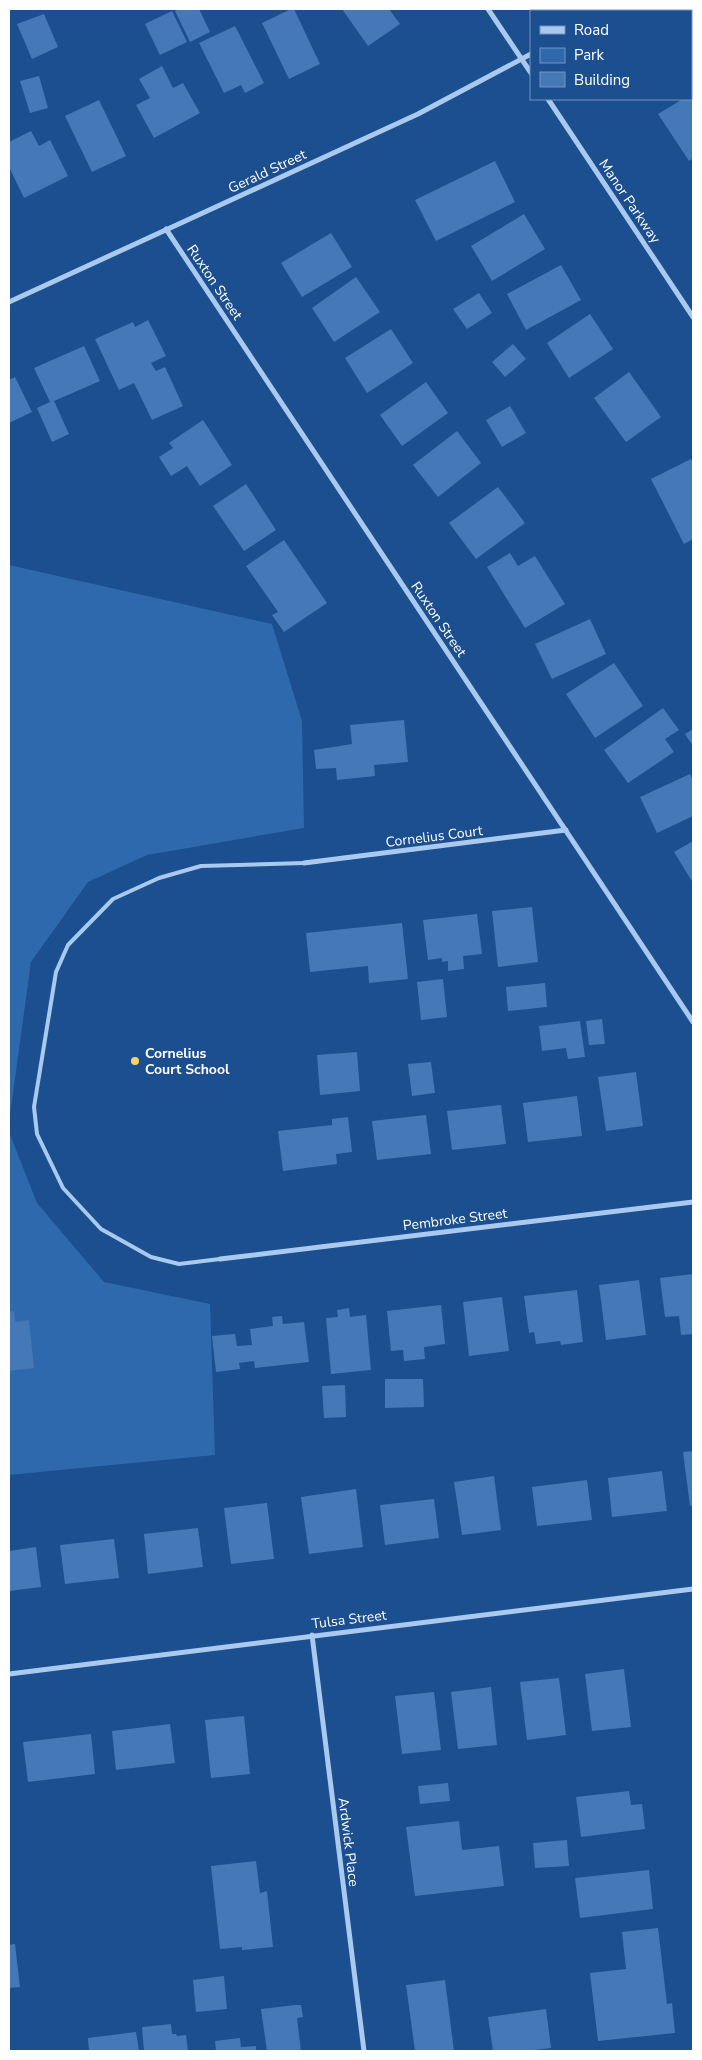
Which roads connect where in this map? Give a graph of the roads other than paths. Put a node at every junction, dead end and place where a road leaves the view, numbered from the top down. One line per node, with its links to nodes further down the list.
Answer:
1 (488, 9): 3 (street)
2 (530, 54): 3 (street, Gerald Street)
3 (522, 58): 4 (street); 6 (street, Gerald Street)
4 (530, 70)
5 (549, 100): 8 (street, Manor Parkway)
6 (166, 230): 7 (street, Gerald Street); 9 (street, Ruxton Street)
7 (9, 302)
8 (693, 317)
9 (566, 830): 10 (street, Cornelius Court); 11 (street, Ruxton Street)
10 (304, 863): 13 (lane)
11 (693, 1022)
12 (693, 1202): 13 (street, Pembroke Street)
13 (220, 1259)
14 (693, 1589): 15 (street); 16 (street, Tulsa Street)
15 (693, 1593)
16 (312, 1634): 17 (street, Tulsa Street); 18 (street, Ardwick Place)
17 (9, 1674)
18 (364, 2051)

